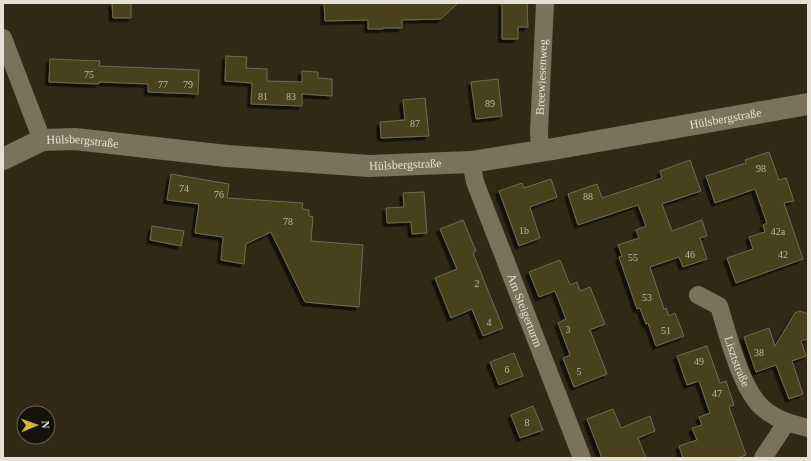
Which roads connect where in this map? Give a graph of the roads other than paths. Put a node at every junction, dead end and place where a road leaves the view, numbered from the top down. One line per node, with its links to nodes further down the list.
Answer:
1 (546, 3): 5 (street, Breewiesenweg)
2 (3, 38): 4 (street)
3 (808, 104): 5 (street, Hülsbergstraße)
4 (42, 140): 6 (street, Hülsbergstraße); 7 (street, Hülsbergstraße)
5 (540, 151): 7 (street, Hülsbergstraße)
6 (3, 159)
7 (471, 162): 11 (street, Am Steigerturm)
8 (698, 295): 9 (street, Lisztstraße)
9 (786, 423): 10 (street, Lisztstraße); 12 (street)
10 (808, 428)
11 (582, 458)
12 (763, 458)

